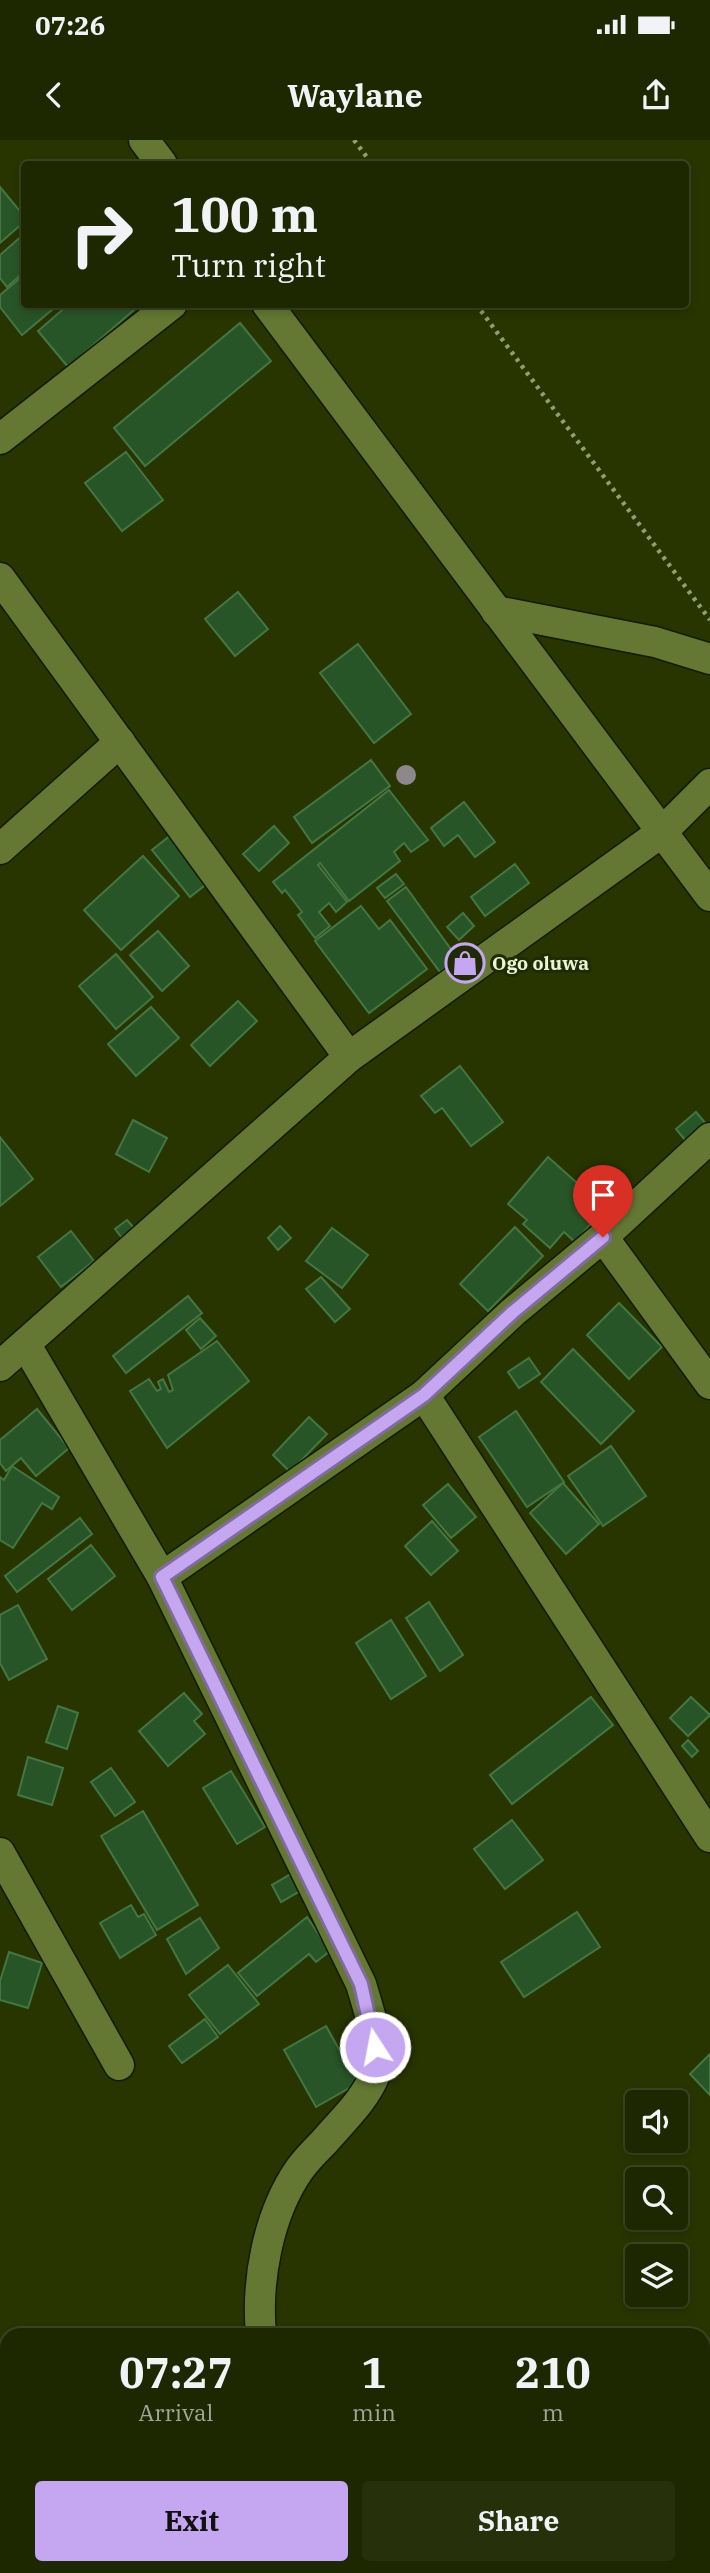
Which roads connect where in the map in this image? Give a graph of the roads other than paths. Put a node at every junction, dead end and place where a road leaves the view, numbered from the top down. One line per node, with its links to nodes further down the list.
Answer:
1 (144, 140): 2 (street)
2 (160, 161)
3 (167, 308): 5 (street)
4 (270, 308): 7 (street)
5 (0, 439)
6 (0, 578): 9 (street)
7 (496, 611): 8 (street); 11 (street)
8 (710, 659)
9 (120, 742): 12 (street); 14 (street)
10 (710, 784): 11 (street)
11 (662, 832): 13 (street); 14 (street)
12 (0, 849)
13 (710, 897)
14 (349, 1057): 17 (street)
15 (710, 1138): 16 (street)
16 (603, 1237): 19 (street); 20 (street)
17 (26, 1345): 18 (street); 21 (street)
18 (0, 1366)
19 (710, 1384)
20 (424, 1395): 21 (street); 22 (street)
21 (162, 1577): 25 (street)
22 (710, 1837)
23 (0, 1853): 24 (street)
24 (119, 2065)
25 (260, 2328)

